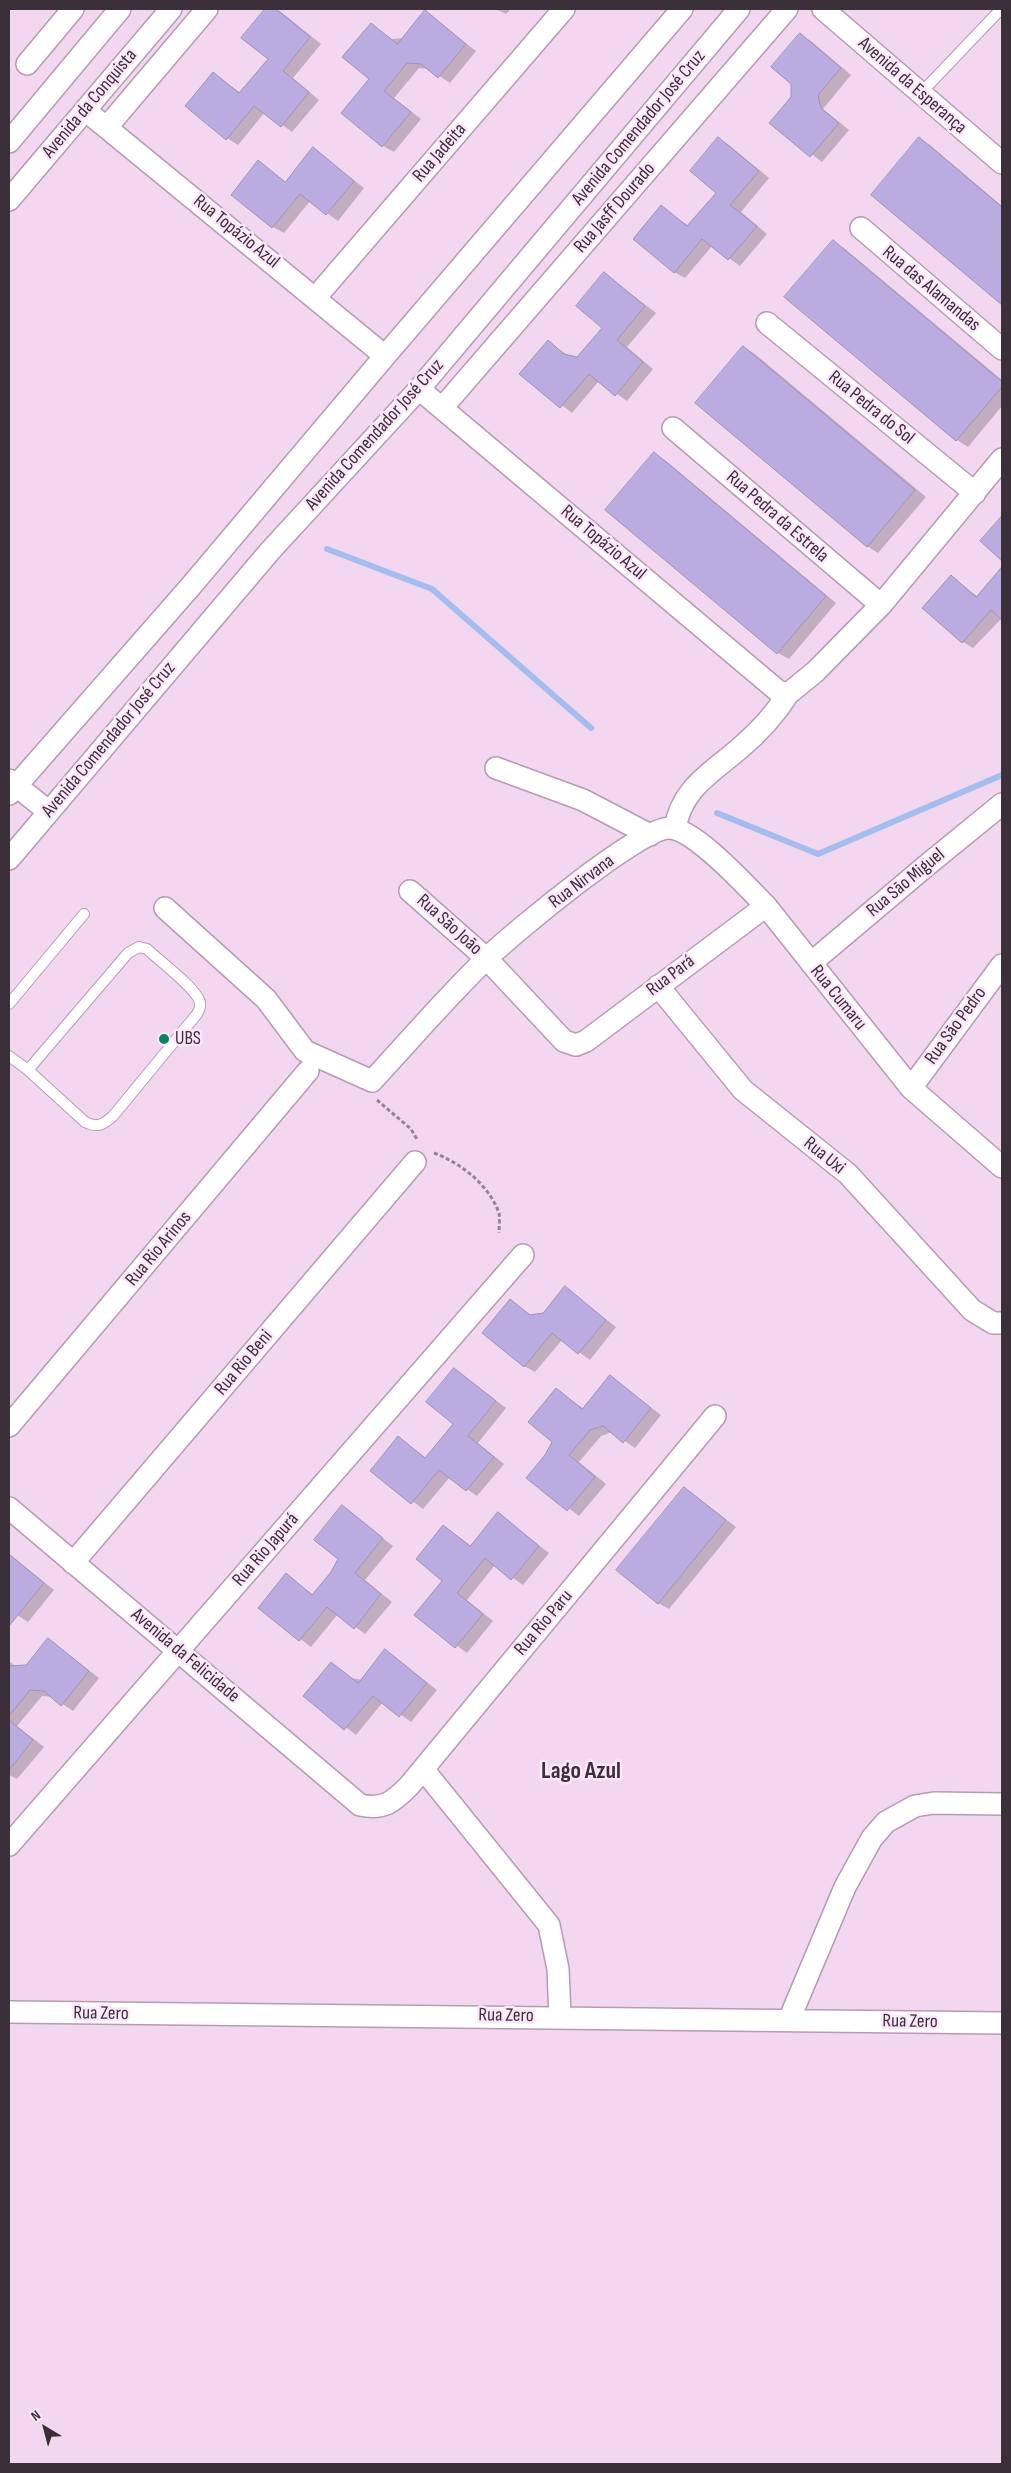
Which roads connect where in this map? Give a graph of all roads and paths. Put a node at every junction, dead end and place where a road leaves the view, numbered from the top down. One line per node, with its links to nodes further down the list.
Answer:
1 (73, 9): 11 (street)
2 (120, 9): 15 (street, Avenida da Conquista)
3 (171, 9): 13 (street, Avenida da Conquista)
4 (207, 9): 14 (street)
5 (564, 9): 19 (street, Rua Jadeita)
6 (682, 9): 22 (street, Avenida Comendador José Cruz)
7 (739, 9): 23 (street, Avenida Comendador José Cruz)
8 (787, 9): 24 (street, Rua Jasff Dourado)
9 (823, 9): 12 (street, Avenida da Esperança)
10 (1001, 9): 12 (lane)
11 (27, 64)
12 (922, 94): 16 (street, Avenida da Esperança)
13 (85, 110): 14 (street, Rua Topázio Azul); 17 (street, Avenida da Conquista)
14 (107, 127): 19 (street, Rua Topázio Azul)
15 (9, 142)
16 (1002, 163)
17 (9, 200)
18 (860, 228): 21 (street, Rua das Alamandas)
19 (316, 297): 22 (street, Rua Topázio Azul)
20 (767, 323): 27 (street, Rua Pedra do Sol)
21 (1002, 349)
22 (385, 356): 31 (street, Avenida Comendador José Cruz)
23 (419, 389): 24 (street, Rua Topázio Azul); 33 (street, Avenida Comendador José Cruz)
24 (442, 408): 29 (street, Rua Topázio Azul)
25 (673, 428): 28 (street, Rua Pedra da Estrela)
26 (1002, 459): 27 (street)
27 (975, 493): 28 (street)
28 (881, 605): 29 (street)
29 (788, 694): 34 (street)
30 (496, 768): 35 (street)
31 (11, 786): 33 (street)
32 (1002, 804): 42 (street, Rua São Miguel)
33 (48, 811): 36 (street, Avenida Comendador José Cruz)
34 (675, 829): 35 (street, Rua Nirvana); 38 (street, Rua Cumaru)
35 (650, 835): 41 (street, Rua Nirvana)
36 (9, 859)
37 (410, 891): 41 (street, Rua São João)
38 (766, 906): 42 (street, Rua Cumaru); 44 (street, Rua Pará)
39 (165, 908): 50 (street)
40 (84, 914): 45 (lane)
41 (487, 959): 46 (street, Rua São João); 50 (street, Rua Nirvana)
42 (811, 963): 51 (street, Rua Cumaru)
43 (1002, 965): 51 (street, Rua São Pedro)
44 (658, 986): 46 (street, Rua Pará); 56 (street, Rua Uxi)
45 (9, 1004)
46 (576, 1045)
47 (9, 1056): 48 (lane)
48 (28, 1070): 48 (lane)
49 (308, 1071): 58 (street, Rua Rio Arinos)
50 (372, 1081): 52 (path)
51 (911, 1088): 53 (street, Rua Cumaru)
52 (423, 1154): 54 (path); 60 (street, Rua Rio Beni)
53 (999, 1159)
54 (499, 1233)
55 (523, 1255): 61 (street, Rua Rio Japurá)
56 (998, 1323)
57 (715, 1416): 62 (street, Rua Rio Paru)
58 (9, 1426)
59 (9, 1508): 60 (street, Avenida da Felicidade)
60 (73, 1563): 61 (street, Avenida da Felicidade)
61 (179, 1650): 64 (street, Avenida da Felicidade); 65 (street, Rua Rio Japurá)
62 (423, 1770): 64 (street, Rua Rio Paru); 67 (street)
63 (1002, 1804): 68 (street)
64 (360, 1805)
65 (9, 1845)
66 (9, 2012): 67 (street, Rua Zero)
67 (560, 2017): 68 (street, Rua Zero)
68 (789, 2020): 69 (street, Rua Zero)
69 (1002, 2022)

